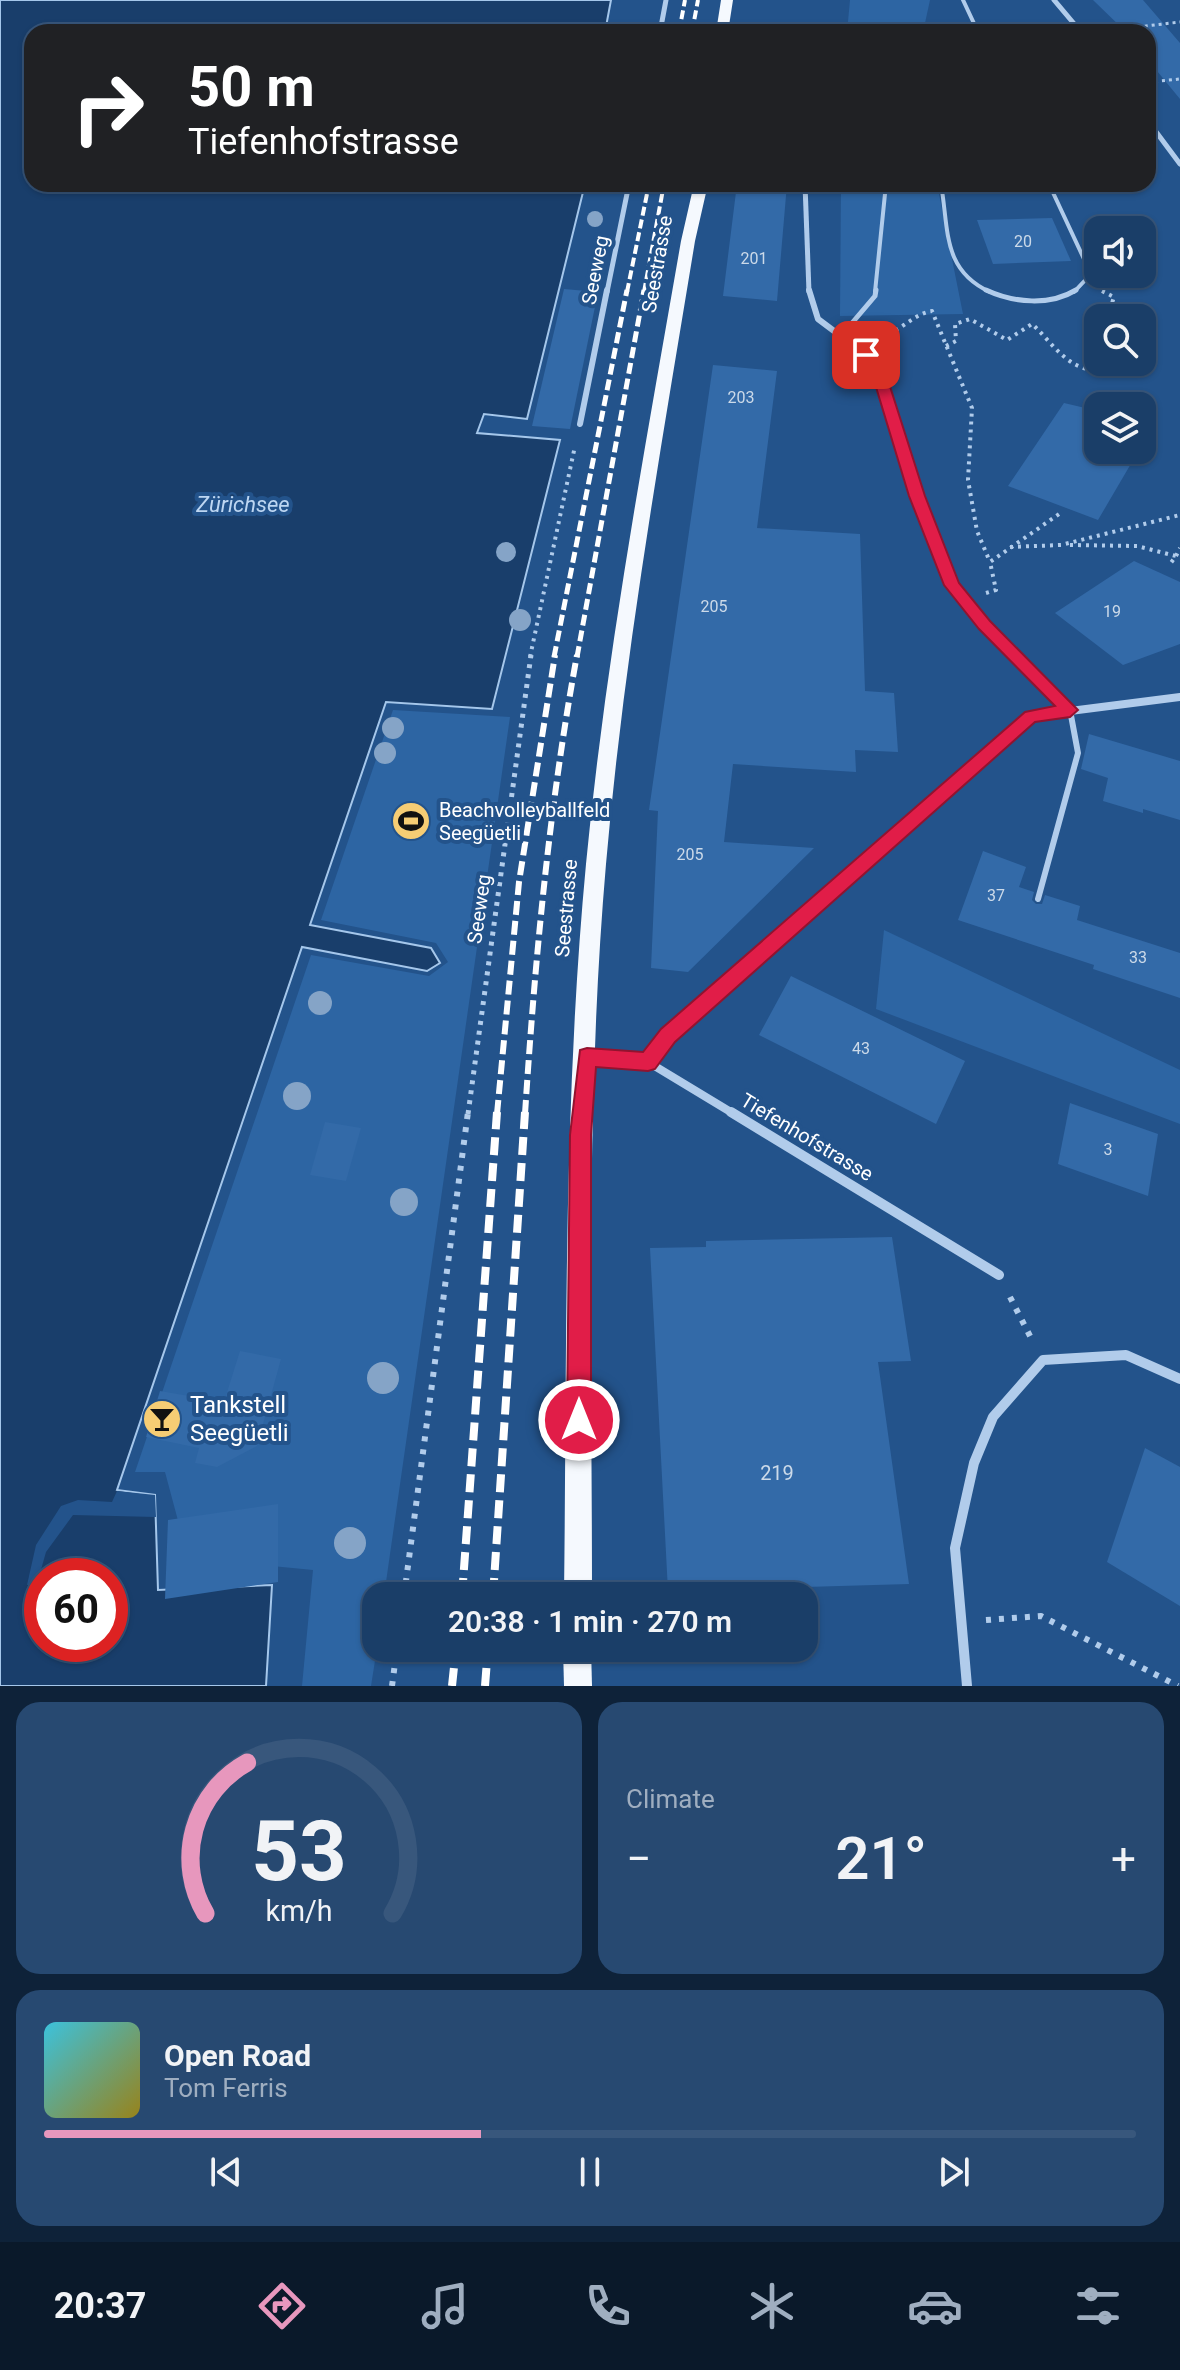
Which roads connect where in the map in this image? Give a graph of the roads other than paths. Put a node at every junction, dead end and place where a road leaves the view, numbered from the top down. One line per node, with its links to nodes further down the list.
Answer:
1 (666, 0): 5 (street)
2 (727, 0): 6 (main road)
3 (963, 0): 7 (lane)
4 (1054, 0): 8 (street)
5 (662, 24)
6 (723, 24)
7 (974, 24)
8 (1074, 24)
9 (1156, 132): 10 (street)
10 (1180, 164)
11 (627, 192): 18 (street, Seeweg)
12 (699, 192): 22 (main road, Seestrasse)
13 (805, 192): 17 (street)
14 (885, 192): 17 (lane)
15 (942, 192): 16 (lane)
16 (1053, 192)
17 (841, 336): 20 (street)
18 (580, 424)
19 (1180, 697): 20 (street)
20 (1070, 710): 21 (lane); 23 (street)
21 (1038, 899)
22 (587, 1057): 23 (street, Tiefenhofstrasse); 26 (main road, Seestrasse)
23 (648, 1062): 24 (street, Tiefenhofstrasse)
24 (999, 1275)
25 (1180, 1379): 29 (street)
26 (578, 1582)
27 (577, 1662): 28 (main road)
28 (578, 1686)
29 (967, 1686)

